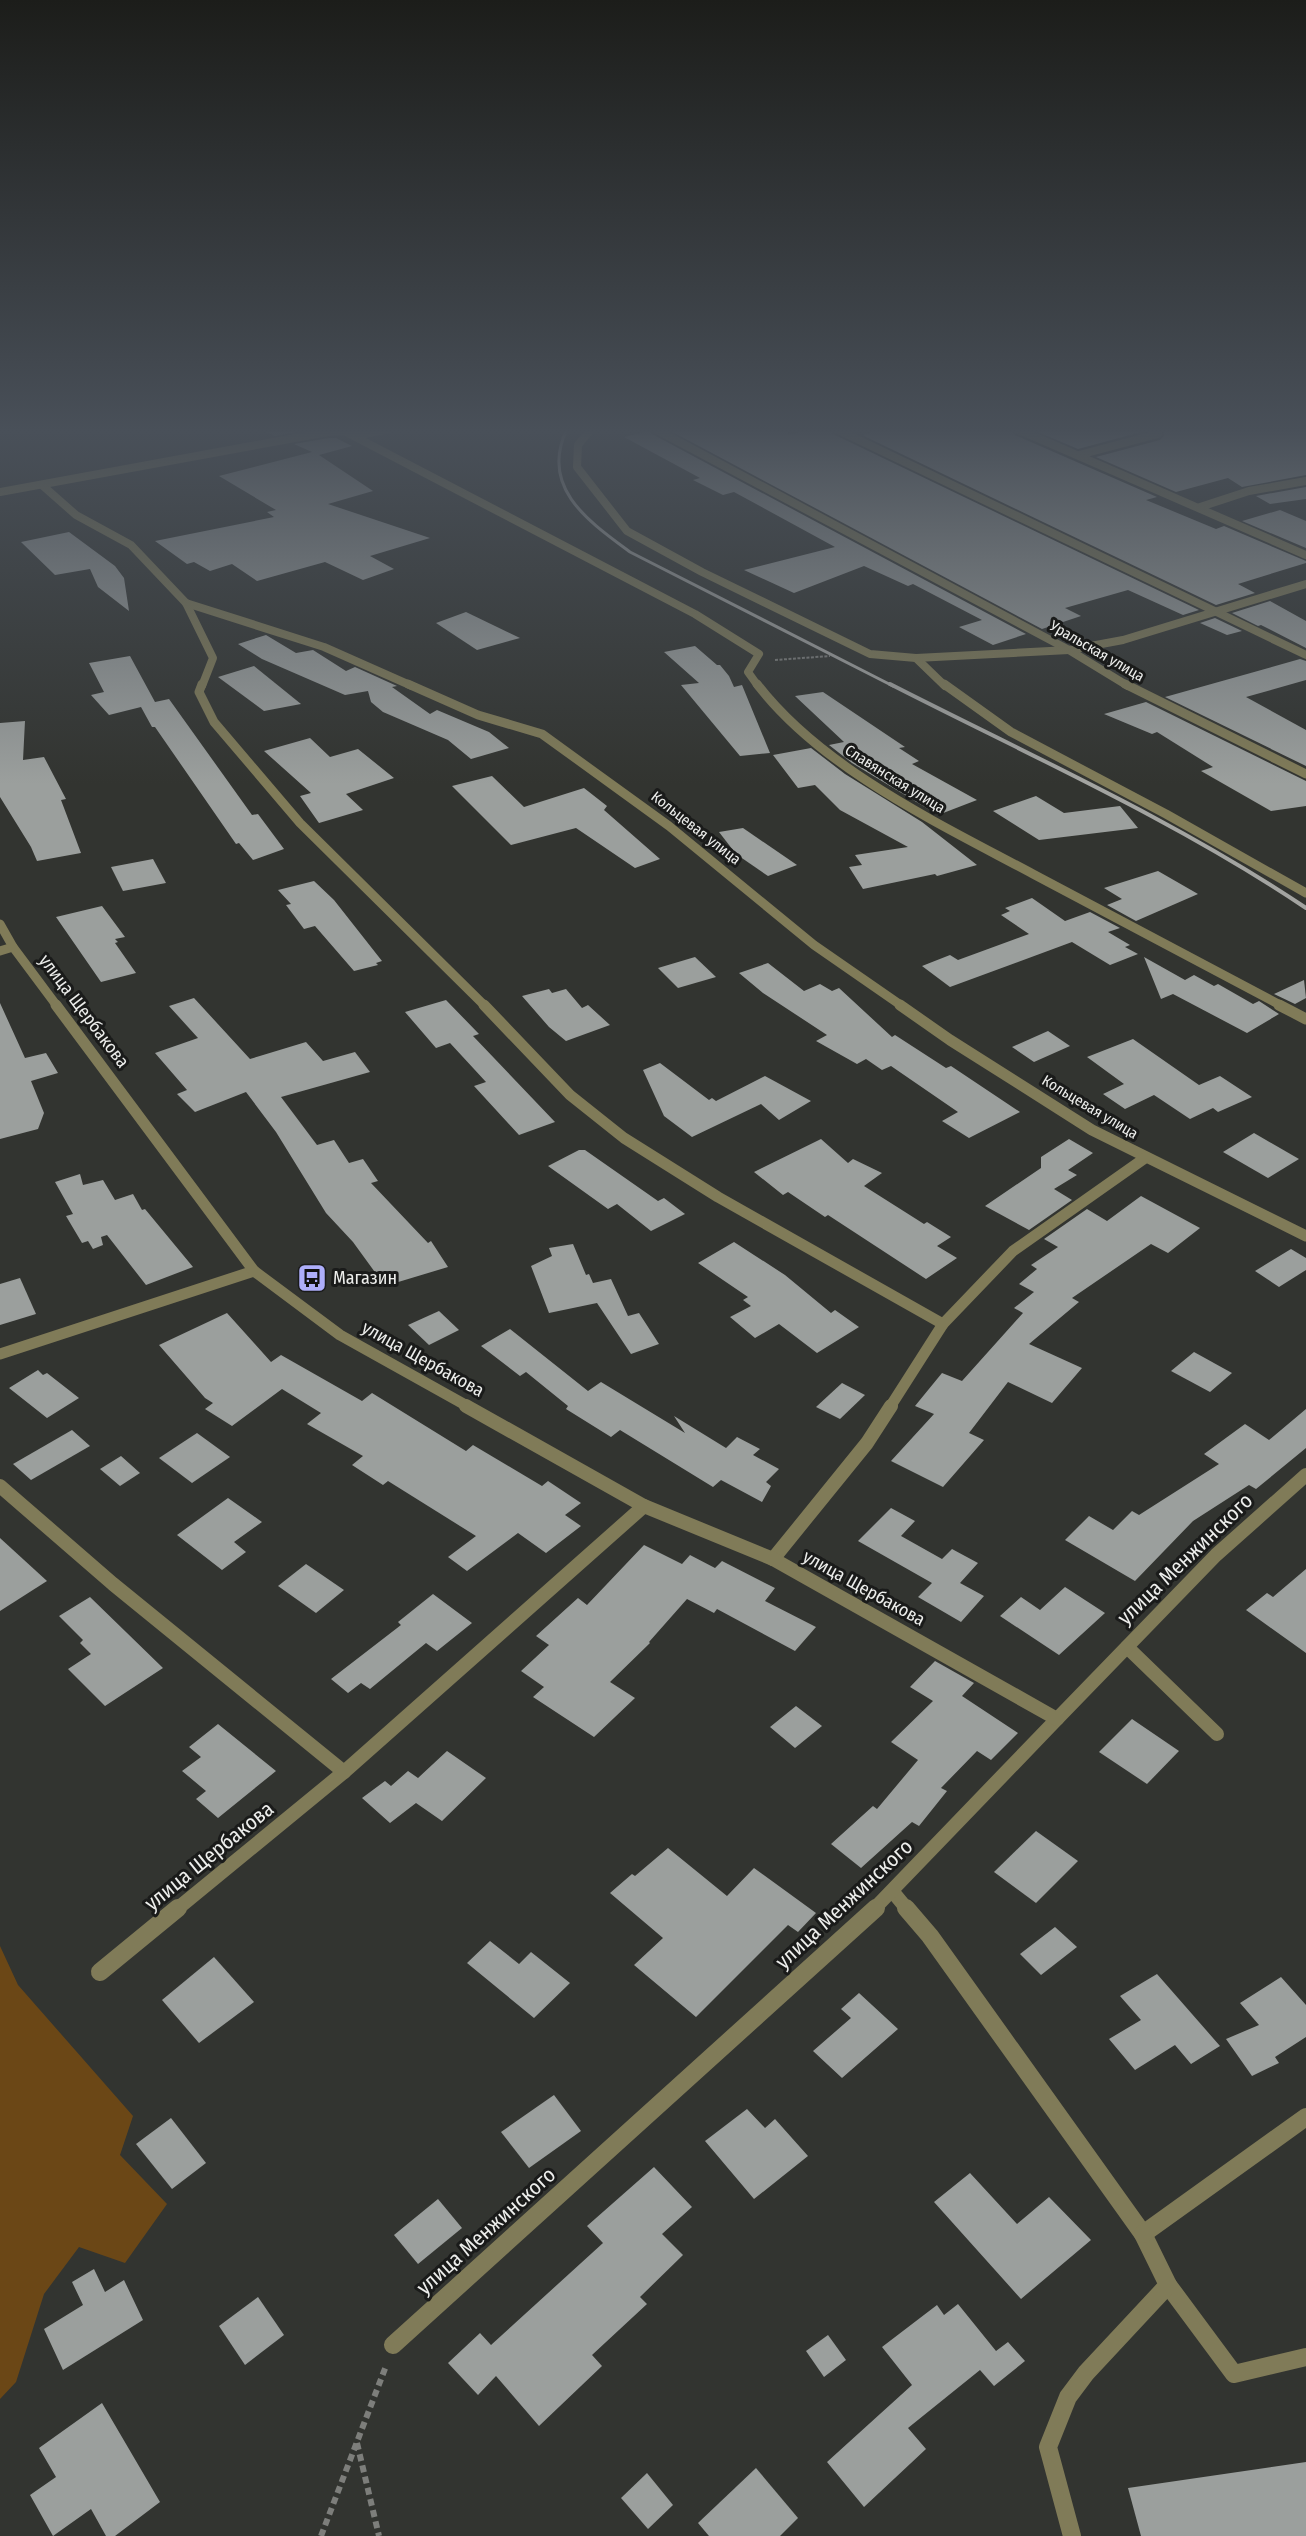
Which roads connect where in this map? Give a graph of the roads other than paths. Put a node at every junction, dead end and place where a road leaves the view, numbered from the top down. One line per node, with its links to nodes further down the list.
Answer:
1 (133, 547): 9 (street, Кольцевая улица)
2 (568, 547): 18 (street, Славянская улица)
3 (657, 547): 13 (street)
4 (877, 547): 11 (street, Уральская улица)
5 (1084, 547): 10 (street)
6 (1289, 547): 7 (street)
7 (1306, 555)
8 (1306, 584): 10 (street)
9 (186, 603): 19 (street, Кольцевая улица); 22 (street, Кольцевая улица)
10 (1220, 612): 11 (street); 12 (street)
11 (1069, 650): 13 (street); 14 (street, Уральская улица)
12 (1306, 655)
13 (916, 658): 15 (street)
14 (1306, 774)
15 (1306, 893)
16 (0, 924): 17 (street, улица Щербакова)
17 (6, 949): 21 (street, улица Щербакова)
18 (1306, 1019)
19 (1145, 1158): 20 (street, Кольцевая улица); 22 (street, Кольцевая улица)
20 (1306, 1236)
21 (254, 1271): 23 (street); 26 (street, улица Щербакова)
22 (943, 1324): 27 (street, Кольцевая улица)
23 (0, 1354)
24 (1306, 1475): 28 (street, улица Менжинского)
25 (0, 1486): 31 (street)
26 (644, 1506): 27 (street, улица Щербакова); 31 (street, улица Щербакова)
27 (772, 1559): 29 (street, улица Щербакова)
28 (1126, 1647): 29 (street, улица Менжинского); 30 (street)
29 (1057, 1719): 32 (street, улица Менжинского)
30 (1217, 1734)
31 (344, 1773): 33 (street, улица Щербакова)
32 (893, 1892): 35 (street); 37 (street, улица Менжинского)
33 (100, 1972)
34 (1306, 2117): 35 (street)
35 (1143, 2234): 36 (street)
36 (1168, 2285): 38 (street); 39 (street)
37 (393, 2345)
38 (1306, 2357)
39 (1072, 2536)

